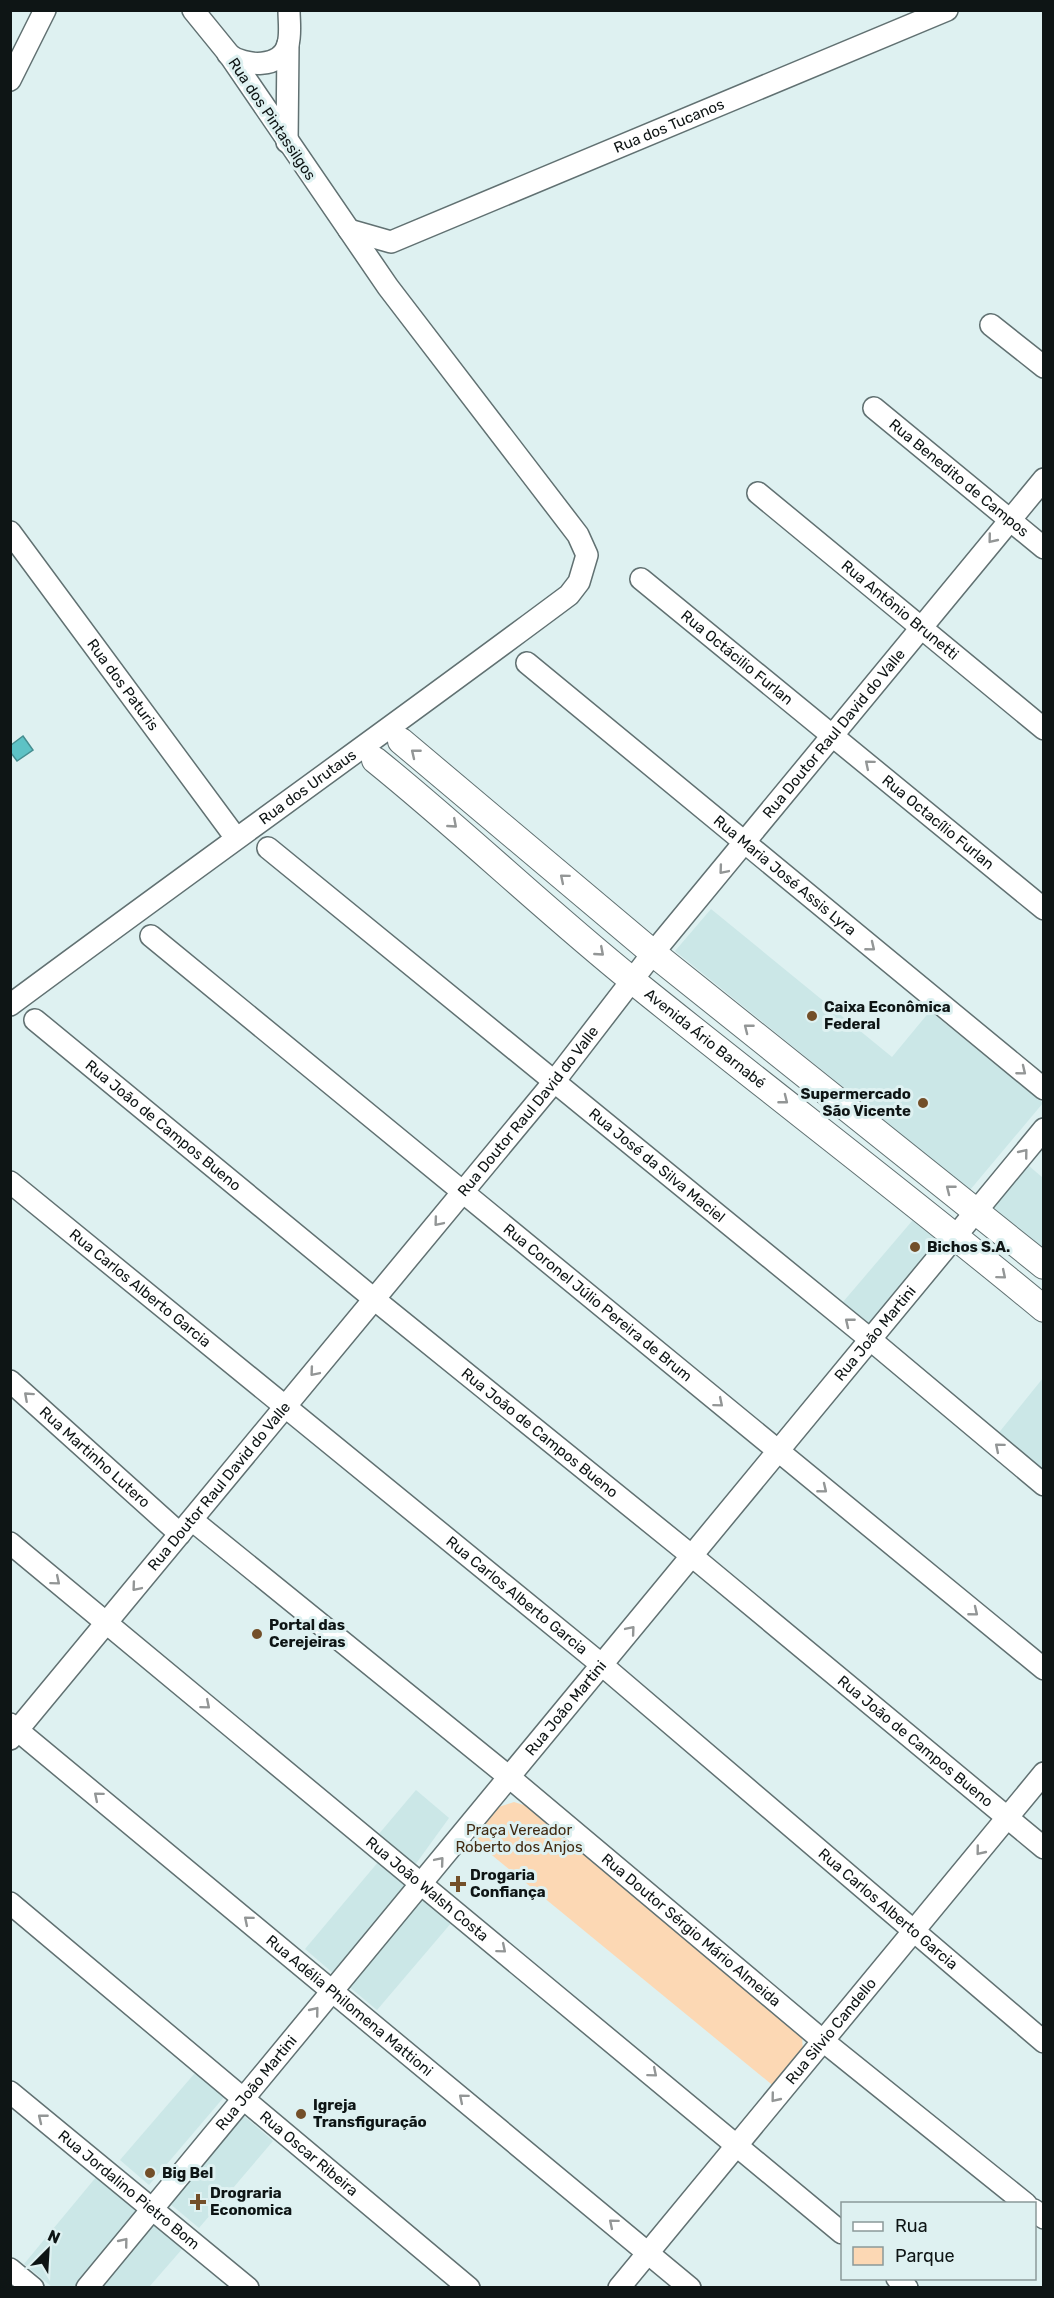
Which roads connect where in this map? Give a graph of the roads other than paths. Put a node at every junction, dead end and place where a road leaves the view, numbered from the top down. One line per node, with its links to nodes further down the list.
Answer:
1 (45, 10): 7 (street)
2 (193, 10): 6 (street, Rua dos Pintassilgos)
3 (289, 10): 5 (street)
4 (947, 10): 10 (street, Rua dos Tucanos)
5 (288, 44): 6 (street); 8 (street)
6 (228, 53): 8 (street, Rua dos Pintassilgos)
7 (10, 80)
8 (287, 142): 9 (street, Rua dos Pintassilgos)
9 (349, 230): 10 (street); 11 (street, Rua dos Pintassilgos)
10 (391, 242): 11 (street)
11 (388, 287): 20 (street, Rua dos Pintassilgos)
12 (991, 325): 13 (street)
13 (1044, 368)
14 (874, 408): 17 (street, Rua Benedito de Campos)
15 (1044, 479): 17 (street, Rua Doutor Raul David do Valle)
16 (758, 493): 22 (street, Rua Antônio Brunetti)
17 (1009, 518): 19 (street, Rua Benedito de Campos); 22 (street, Rua Doutor Raul David do Valle, one-way to 22)
18 (10, 532): 30 (street, Rua dos Paturis)
19 (1044, 548)
20 (587, 555): 30 (street, Rua dos Urutaus)
21 (641, 579): 25 (street, Rua Octácilio Furlan)
22 (921, 627): 24 (street, Rua Antônio Brunetti); 25 (street, Rua Doutor Raul David do Valle)
23 (526, 663): 31 (street, Rua Maria José Assis Lyra)
24 (1044, 729)
25 (834, 735): 31 (street, Rua Doutor Raul David do Valle); 33 (street, Rua Octacílio Furlan, one-way to 25)
26 (401, 741): 28 (main road, one-way to 26)
27 (375, 760): 29 (main road, Avenida Ário Barnabé)
28 (451, 783): 29 (main road); 35 (main road, one-way to 28)
29 (430, 805): 36 (main road, Avenida Ário Barnabé, one-way to 36)
30 (236, 838): 37 (street, Rua dos Urutaus)
31 (745, 843): 35 (street, Rua Doutor Raul David do Valle, one-way to 35); 40 (street, Rua Maria José Assis Lyra, one-way to 40)
32 (268, 848): 39 (street, Rua José da Silva Maciel)
33 (1044, 909)
34 (151, 936): 43 (street, Rua Coronel Júlio Pereira de Brum)
35 (652, 953): 36 (street, Rua Doutor Raul David do Valle); 44 (main road, one-way to 35)
36 (631, 979): 39 (street, Rua Doutor Raul David do Valle); 45 (main road, Avenida Ário Barnabé, one-way to 45)
37 (10, 1005)
38 (35, 1020): 47 (street, Rua João de Campos Bueno)
39 (553, 1083): 43 (street, Rua Doutor Raul David do Valle); 49 (street, Rua José da Silva Maciel, one-way to 39)
40 (1044, 1089)
41 (1044, 1129): 44 (street, Rua João Martini, one-way to 41)
42 (10, 1182): 51 (street, Rua Carlos Alberto Garcia)
43 (463, 1191): 47 (street, Rua Doutor Raul David do Valle, one-way to 47); 52 (street, Rua Coronel Júlio Pereira de Brum, one-way to 52)
44 (977, 1211): 45 (street, Rua João Martini); 46 (main road)
45 (956, 1236): 48 (main road, Avenida Ário Barnabé, one-way to 48); 49 (street, Rua João Martini)
46 (1044, 1266)
47 (374, 1299): 51 (street, Rua Doutor Raul David do Valle, one-way to 51); 56 (street, Rua João de Campos Bueno)
48 (1044, 1309)
49 (871, 1340): 52 (street, Rua João Martini); 53 (street, Rua José da Silva Maciel, one-way to 49)
50 (10, 1381): 54 (street, Rua Martinho Lutero, one-way to 50)
51 (286, 1406): 54 (street, Rua Doutor Raul David do Valle); 58 (street, Rua Carlos Alberto Garcia)
52 (778, 1452): 56 (street, Rua João Martini); 59 (street, Rua Coronel Júlio Pereira de Brum, one-way to 59)
53 (1044, 1485)
54 (186, 1527): 57 (street, Rua Doutor Raul David do Valle, one-way to 57); 62 (street, Rua Doutor Sérgio Mário Almeida)
55 (10, 1544): 57 (street, Rua João Walsh Costa, one-way to 57)
56 (692, 1556): 58 (street, Rua João Martini, one-way to 56); 63 (street, Rua João de Campos Bueno)
57 (107, 1623): 60 (street, Rua Doutor Raul David do Valle); 65 (street, Rua João Walsh Costa, one-way to 65)
58 (602, 1665): 62 (street, Rua João Martini); 67 (street, Rua Carlos Alberto Garcia)
59 (1044, 1668)
60 (13, 1731): 68 (street, Rua Adélia Philomena Mattioni, one-way to 60)
61 (1044, 1773): 63 (street, Rua Silvio Candello)
62 (509, 1777): 65 (street, Rua João Martini, one-way to 62); 69 (street, Rua Doutor Sérgio Mário Almeida)
63 (1007, 1817): 64 (street, Rua João de Campos Bueno); 67 (street, Rua Silvio Candello, one-way to 67)
64 (1044, 1848)
65 (422, 1883): 68 (street, Rua João Martini); 73 (street, Rua João Walsh Costa, one-way to 73)
66 (10, 1903): 72 (street, Rua Oscar Ribeira)
67 (913, 1932): 69 (street, Rua Silvio Candello); 70 (street, Rua Carlos Alberto Garcia)
68 (333, 1990): 72 (street, Rua João Martini, one-way to 68); 77 (street, Rua Adélia Philomena Mattioni, one-way to 68)
69 (822, 2040): 73 (street, Rua Silvio Candello, one-way to 73); 74 (street, Rua Doutor Sérgio Mário Almeida)
70 (1044, 2042)
71 (10, 2092): 75 (street, Rua Jordalino Pietro Bom, one-way to 71)
72 (243, 2099): 75 (street, Rua João Martini); 82 (street, Rua Oscar Ribeira)
73 (737, 2144): 76 (street, Rua João Walsh Costa); 77 (street, Rua Silvio Candello)
74 (1024, 2202)
75 (152, 2208): 80 (street, Rua João Martini, one-way to 75); 81 (street, Rua Jordalino Pietro Bom)
76 (841, 2231)
77 (647, 2252): 83 (street, Rua Silvio Candello); 84 (street, Rua Adélia Philomena Mattioni)
78 (10, 2269): 79 (street)
79 (33, 2288)
80 (87, 2288)
81 (248, 2288)
82 (469, 2288)
83 (619, 2288)
84 (690, 2288)

